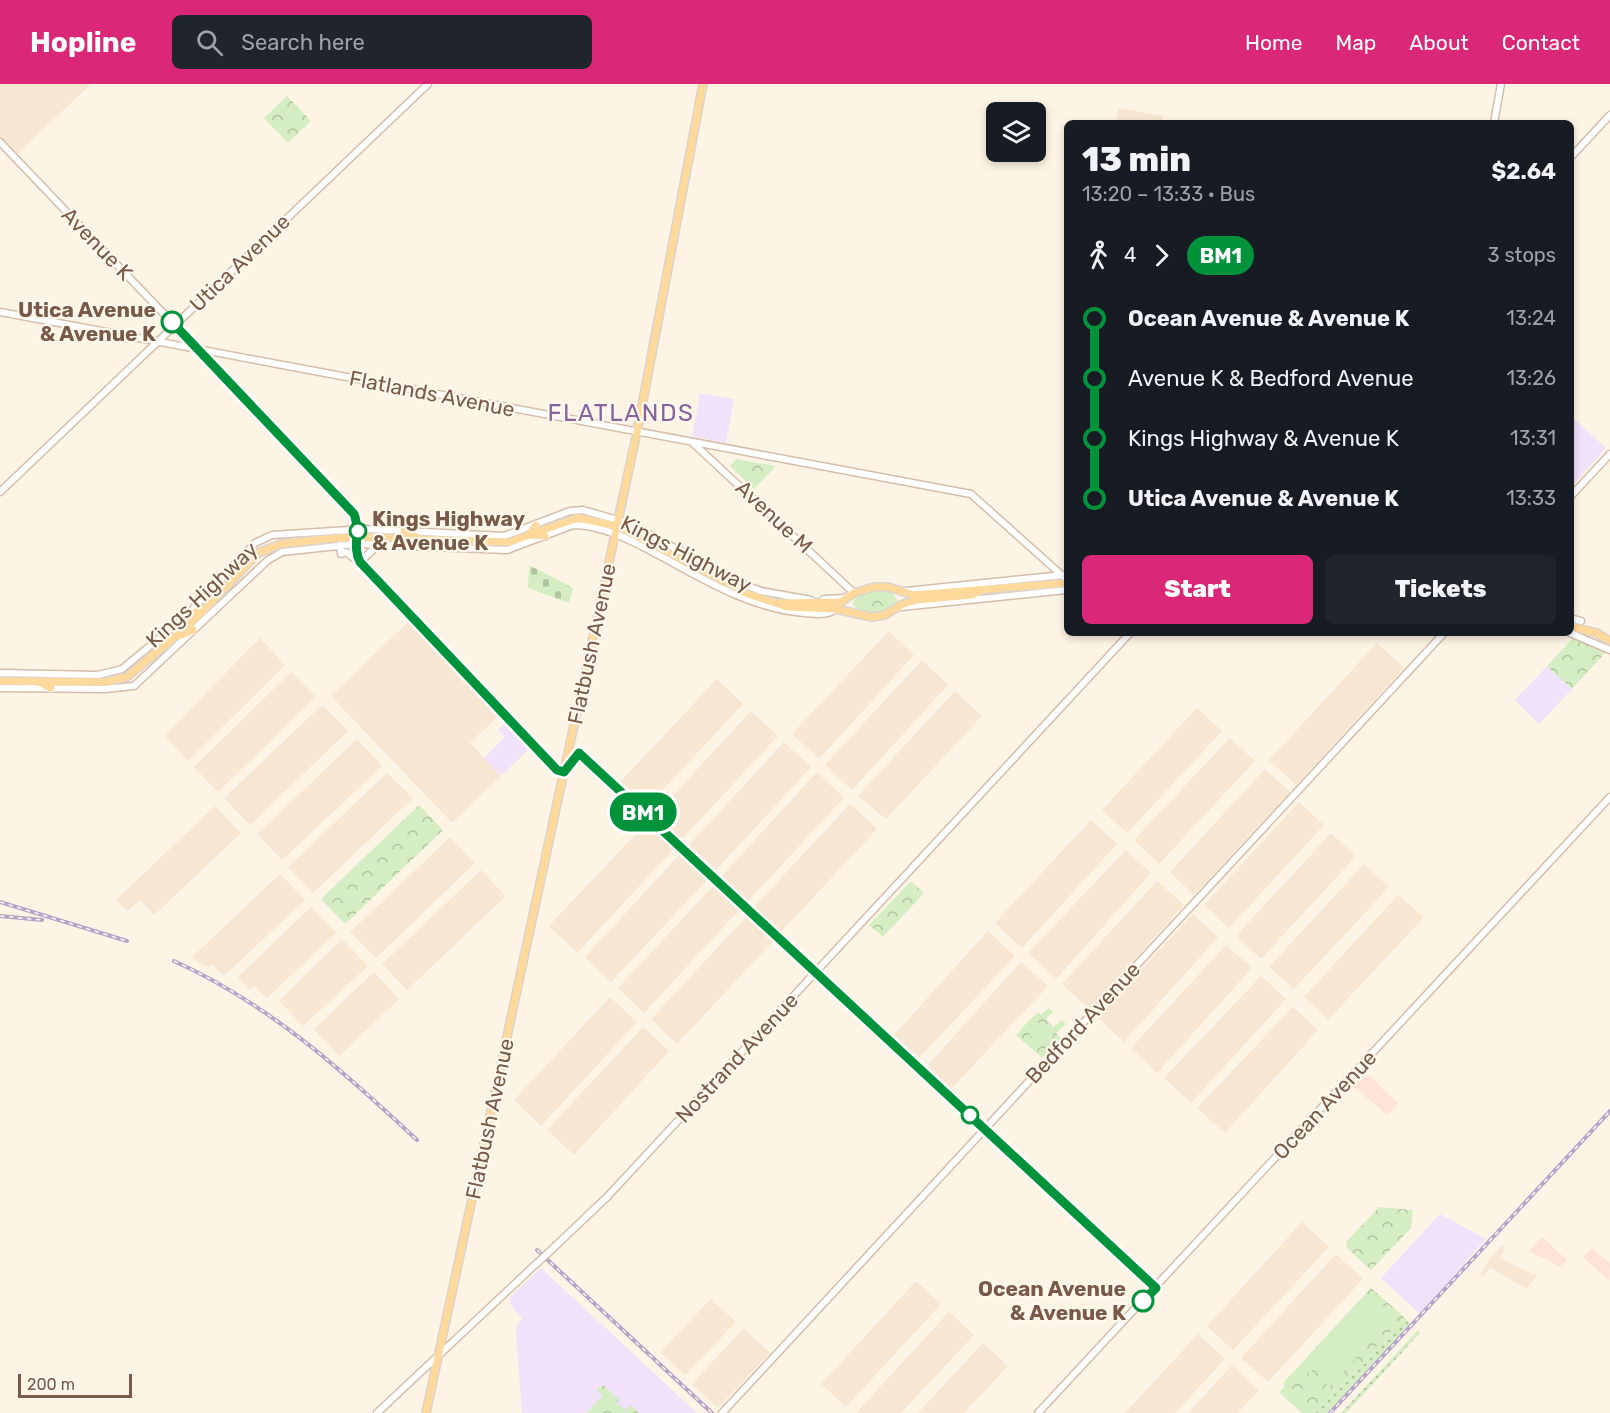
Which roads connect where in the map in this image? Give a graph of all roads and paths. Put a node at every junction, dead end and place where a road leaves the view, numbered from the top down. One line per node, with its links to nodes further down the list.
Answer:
1 (428, 84): 9 (main road, Utica Avenue)
2 (703, 84): 12 (main road, Flatbush Avenue)
3 (1501, 84): 5 (main road)
4 (1610, 115): 7 (main road)
5 (1495, 120)
6 (0, 142): 9 (main road, Avenue K)
7 (1574, 154)
8 (0, 312): 10 (main road, Flatlands Avenue)
9 (175, 325): 10 (main road, Utica Avenue); 11 (main road, Avenue K)
10 (157, 342): 11 (main road, Flatlands Avenue); 15 (main road, Utica Avenue)
11 (200, 351): 12 (main road, Flatlands Avenue); 22 (main road, Avenue K)
12 (637, 432): 13 (main road, Flatlands Avenue); 18 (main road, Flatbush Avenue)
13 (693, 443): 29 (main road, Flatlands Avenue); 35 (main road, Avenue M)
14 (1610, 454): 16 (main road)
15 (0, 492)
16 (1574, 493)
17 (536, 525): 18 (main road, Kings Highway); 19 (main road, Kings Highway); 20 (main road)
18 (617, 526): 20 (main road, Kings Highway); 21 (main road, Kings Highway); 35 (main road, Kings Highway); 36 (main road, Kings Highway); 39 (main road, Kings Highway); 58 (main road, Flatbush Avenue)
19 (404, 531): 22 (main road, Kings Highway); 23 (main road)
20 (529, 535): 21 (main road); 24 (main road, Kings Highway)
21 (545, 536): 27 (main road, Kings Highway)
22 (357, 537): 23 (main road, Kings Highway); 25 (main road, Kings Highway); 26 (main road, Kings Highway); 28 (main road, Avenue K); 37 (main road, Kings Highway); 41 (main road, Kings Highway)
23 (420, 540): 24 (main road, Kings Highway)
24 (443, 541): 27 (main road)
25 (340, 545): 28 (main road); 45 (main road, Kings Highway)
26 (378, 545): 27 (main road, Kings Highway); 28 (main road)
27 (464, 548)
28 (360, 562): 58 (main road)
29 (1064, 577)
30 (1064, 578): 32 (main road, Kings Highway)
31 (1064, 578): 34 (main road, Kings Highway)
32 (897, 590): 34 (main road, Kings Highway); 35 (main road, Kings Highway); 38 (main road)
33 (1064, 590): 38 (main road, Kings Highway)
34 (980, 591): 38 (main road, Kings Highway)
35 (854, 593): 36 (main road, Kings Highway); 40 (main road)
36 (780, 603): 39 (main road, Kings Highway)
37 (206, 606): 41 (main road); 49 (main road, Kings Highway)
38 (898, 608): 40 (main road, Kings Highway)
39 (836, 609): 40 (main road, Kings Highway)
40 (856, 614)
41 (184, 618): 52 (main road, Kings Highway)
42 (1574, 619): 43 (main road)
43 (1581, 621)
44 (1574, 627): 50 (main road)
45 (193, 630): 49 (main road); 56 (main road, Kings Highway)
46 (1574, 635): 51 (main road)
47 (1127, 636): 60 (main road, Nostrand Avenue, bridge)
48 (1441, 636): 61 (main road, Bedford Avenue)
49 (174, 638): 53 (main road, Kings Highway)
50 (1610, 641)
51 (1610, 650)
52 (0, 673)
53 (36, 680): 54 (main road, Kings Highway); 56 (main road)
54 (0, 681)
55 (0, 688): 56 (main road, Kings Highway)
56 (51, 688)
57 (579, 753): 58 (main road)
58 (565, 770): 60 (main road, Flatbush Avenue)
59 (1610, 797): 64 (main road, Ocean Avenue)
60 (438, 1355): 62 (main road, Nostrand Avenue); 63 (main road, Flatbush Avenue)
61 (723, 1412)
62 (377, 1413)
63 (426, 1413)
64 (1038, 1413)

